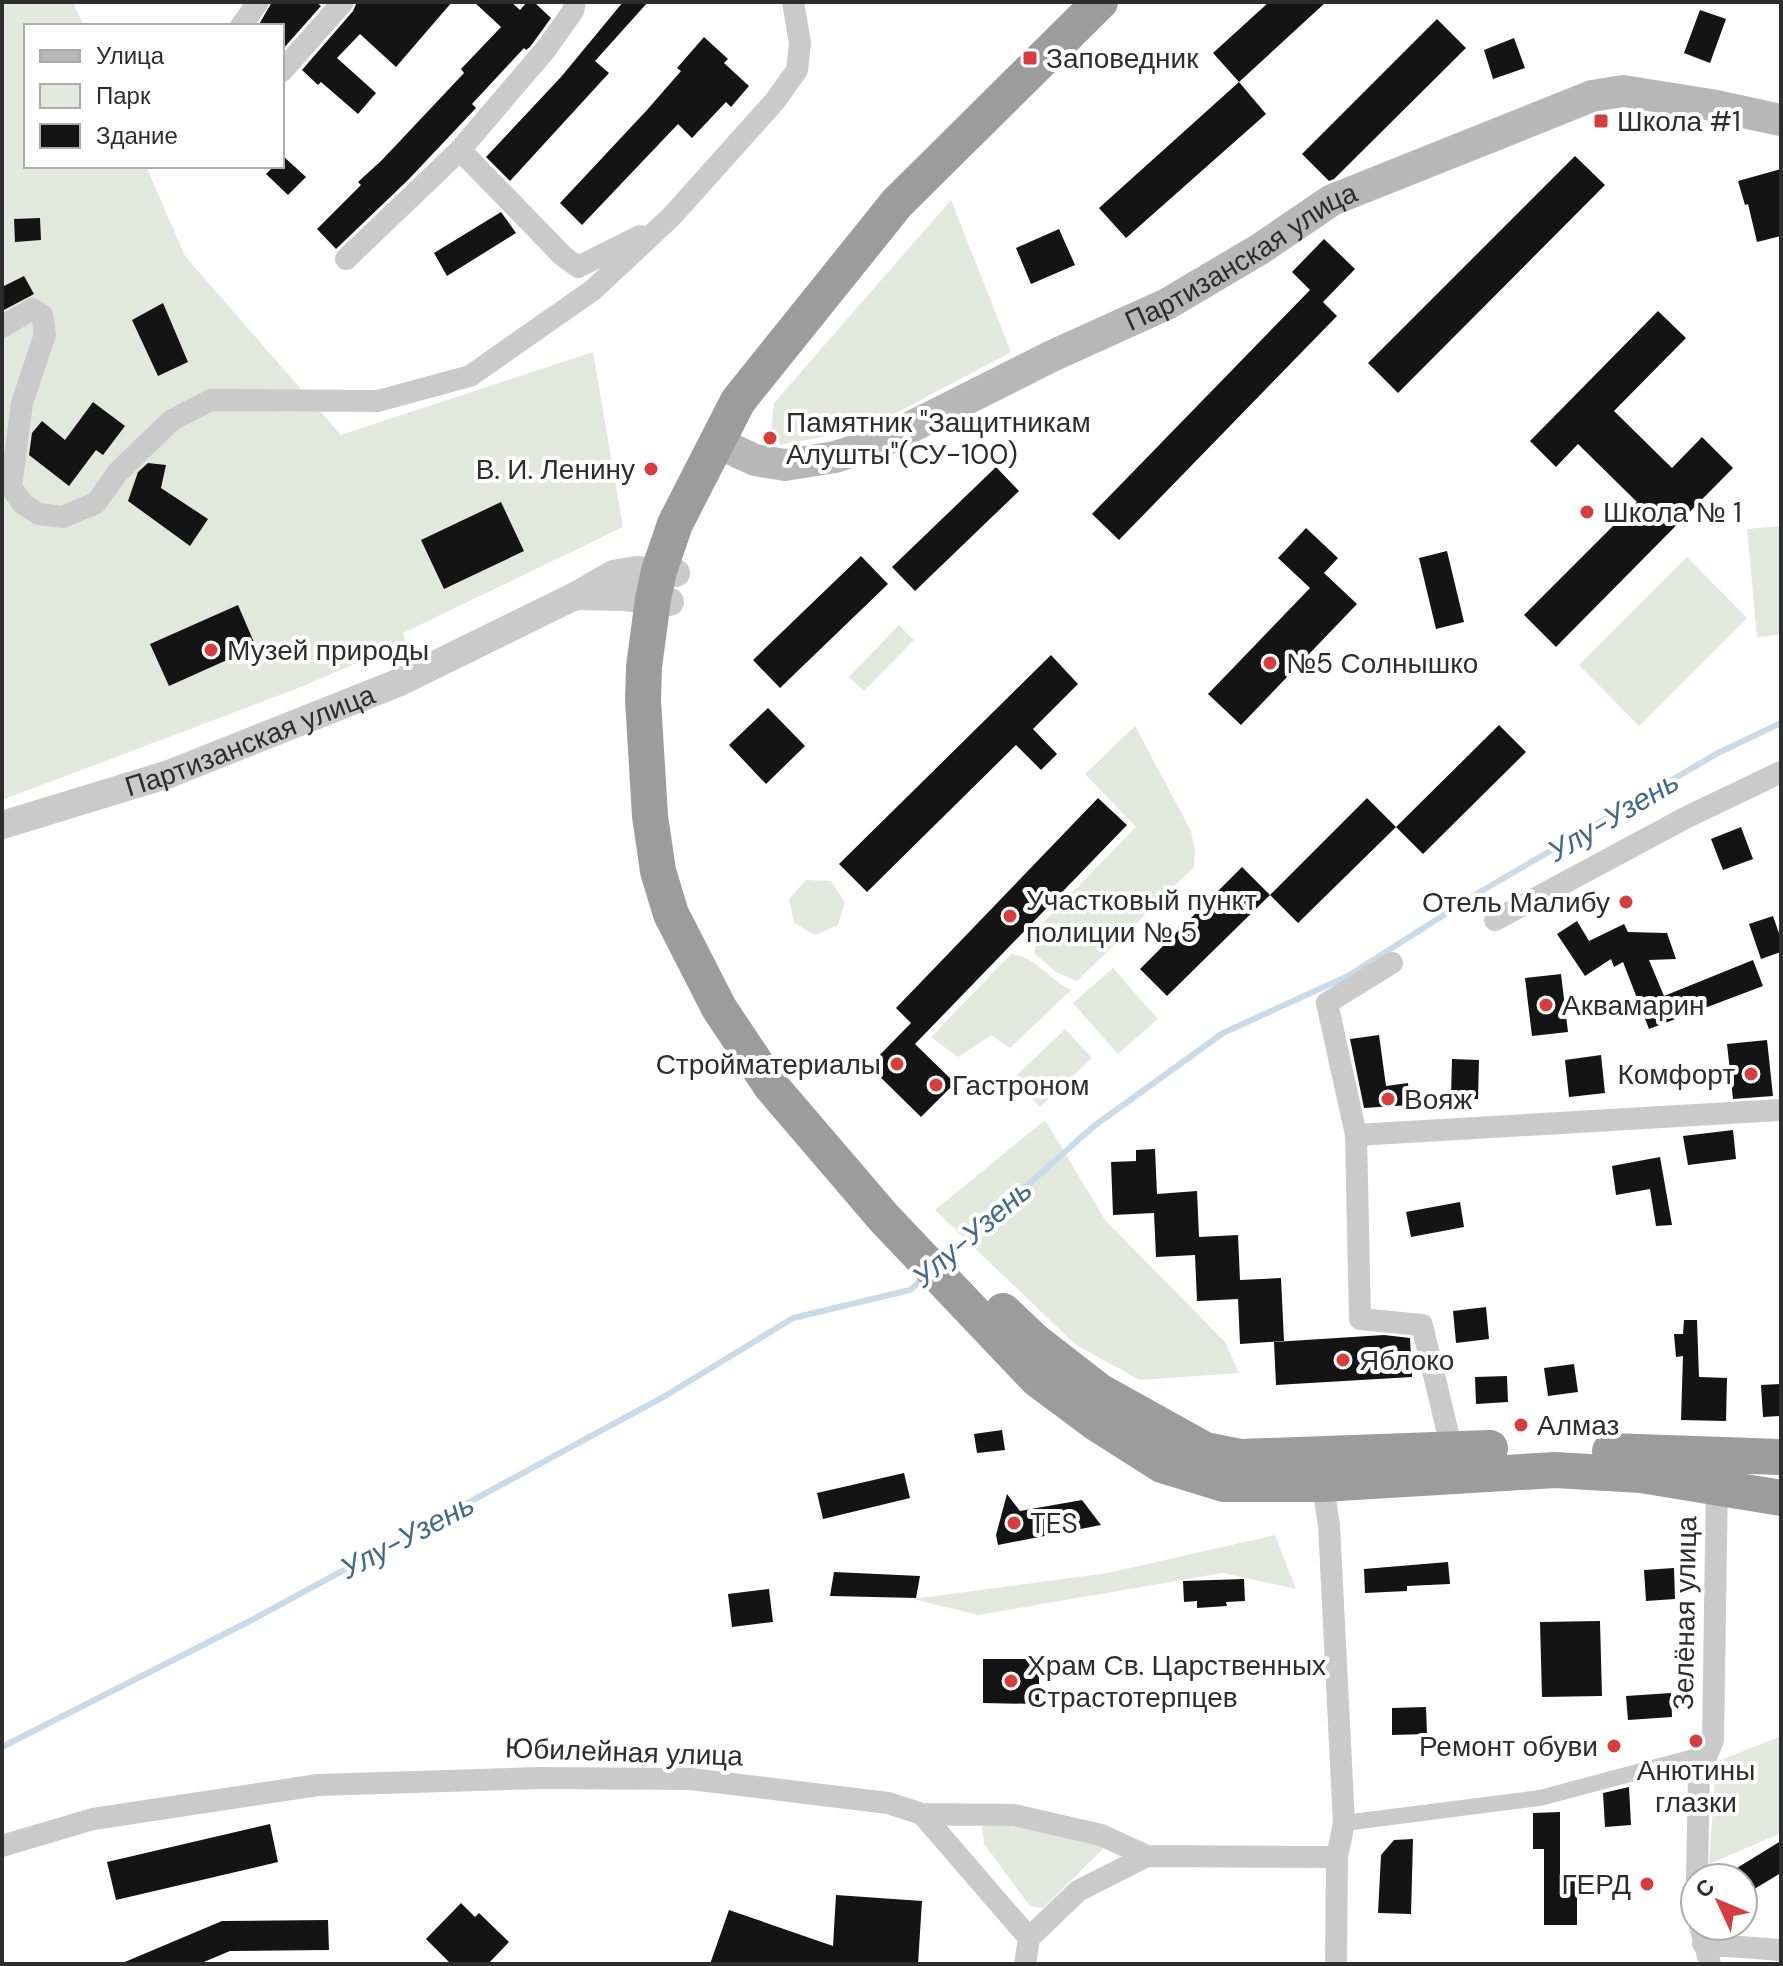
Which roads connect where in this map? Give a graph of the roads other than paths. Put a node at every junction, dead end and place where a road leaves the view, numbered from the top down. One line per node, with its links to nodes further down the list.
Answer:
1 (258, 2): 7 (street)
2 (343, 2): 8 (street)
3 (575, 2): 10 (street)
4 (793, 2): 11 (street)
5 (1100, 2): 14 (highway)
6 (1121, 2): 14 (highway)
7 (242, 24)
8 (284, 69)
9 (1781, 120): 14 (main road, Партизанская улица)
10 (460, 150): 11 (street); 12 (street)
11 (660, 226): 13 (street)
12 (346, 259)
13 (2, 327)
14 (724, 446): 15 (highway)
15 (685, 522): 16 (highway); 17 (street)
16 (664, 586): 17 (street, Партизанская улица); 18 (highway); 25 (highway)
17 (597, 589): 18 (street); 20 (street, Партизанская улица)
18 (647, 641): 25 (highway)
19 (1781, 772): 21 (street)
20 (2, 825)
21 (1495, 920)
22 (1392, 963): 24 (street)
23 (1781, 1110): 24 (street)
24 (1356, 1135): 26 (street)
25 (920, 1242): 28 (highway)
26 (1452, 1450): 28 (highway); 29 (highway)
27 (1781, 1457): 29 (highway)
28 (1319, 1468): 29 (highway); 33 (street)
29 (1718, 1471): 30 (highway); 31 (street, Зелёная улица)
30 (1781, 1498)
31 (1709, 1747): 33 (street); 37 (street, Зелёная улица)
32 (922, 1814): 34 (street, Юбилейная улица); 35 (street, Юбилейная улица); 38 (street)
33 (1344, 1823): 36 (street)
34 (2, 1846)
35 (1147, 1856): 36 (street, Юбилейная улица); 38 (street)
36 (1337, 1857): 42 (street)
37 (1697, 1862)
38 (1029, 1938): 41 (street)
39 (1704, 1945): 40 (street)
40 (1781, 1950)
41 (1025, 1964)
42 (1336, 1964)

